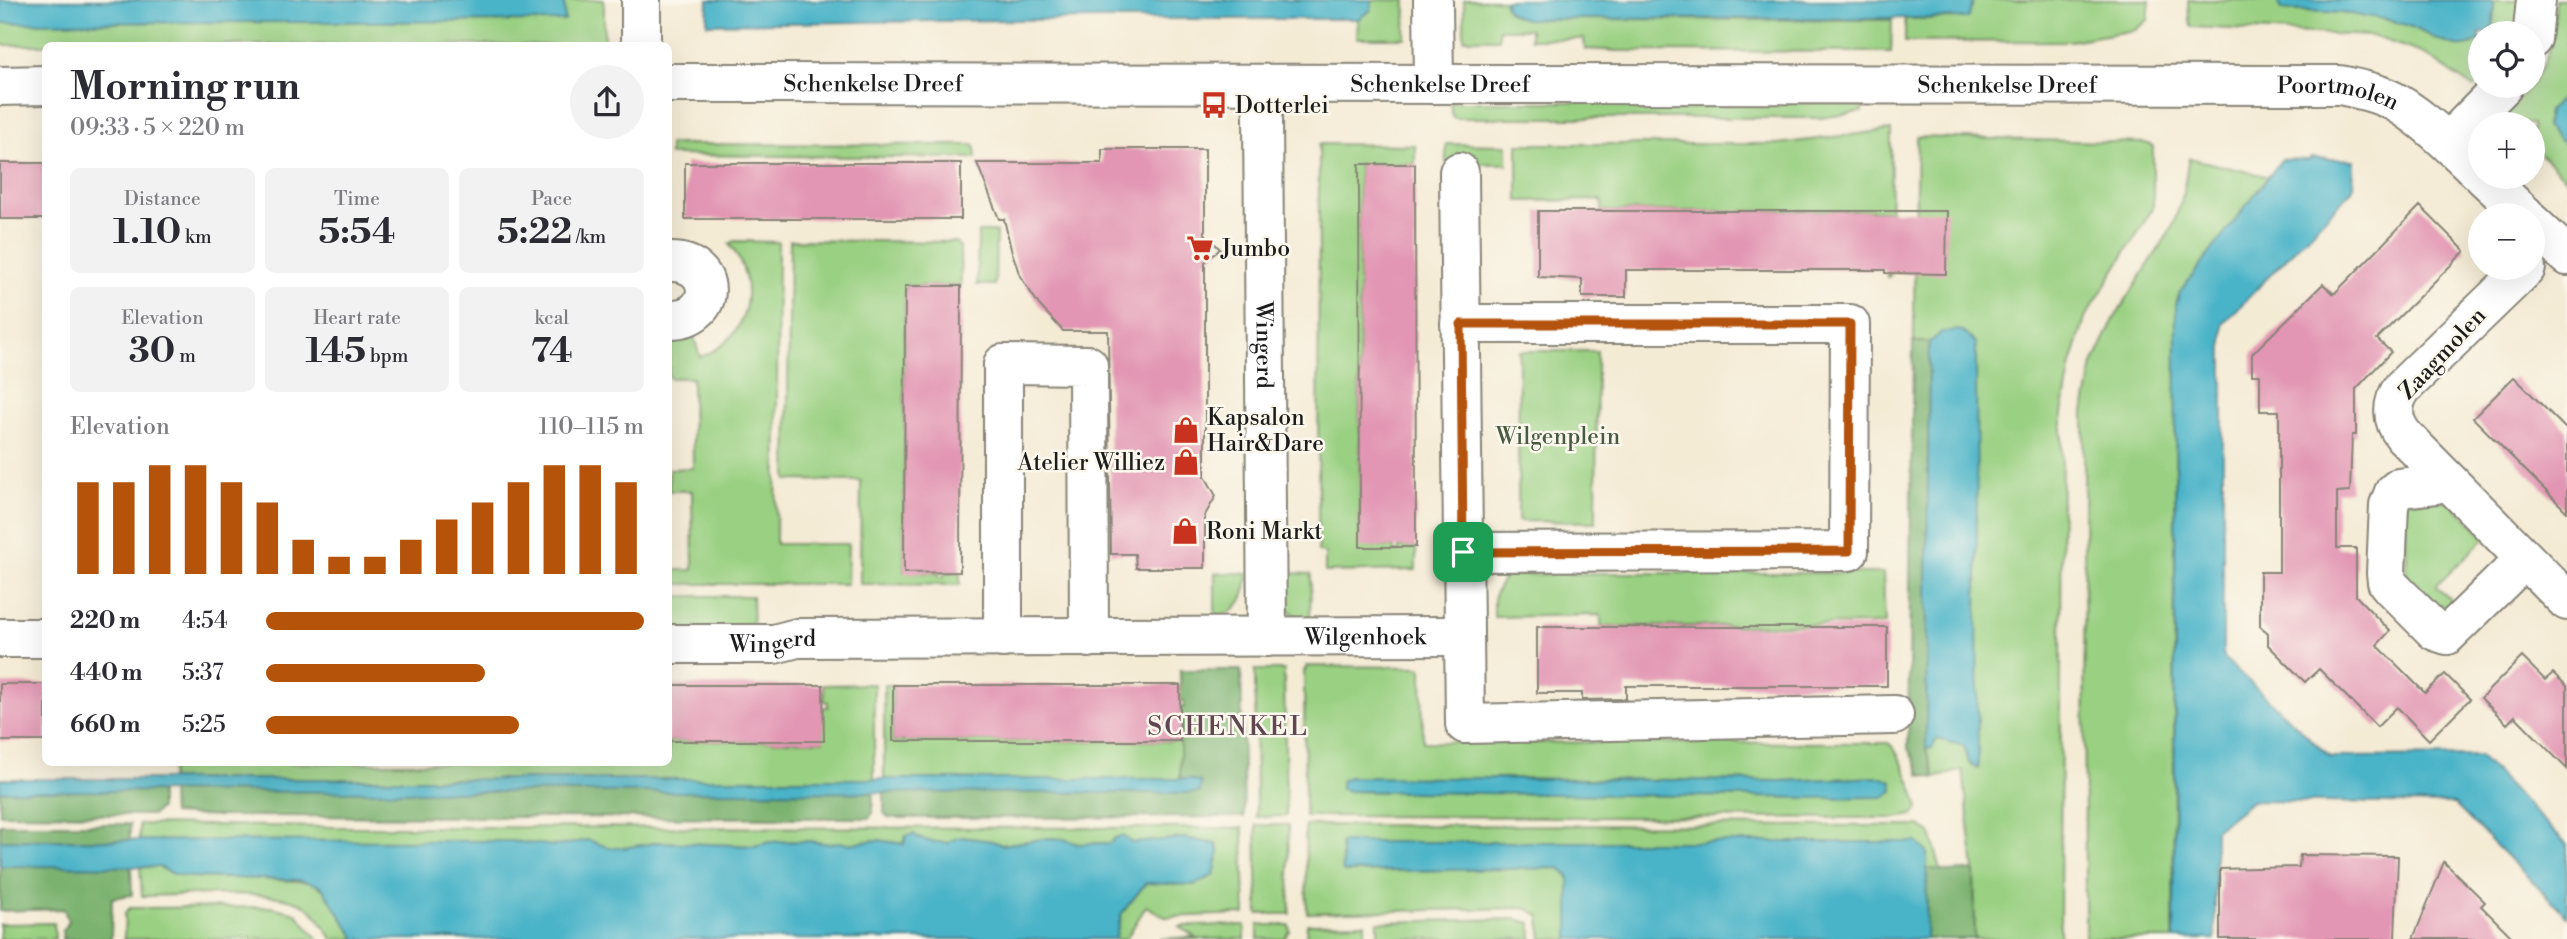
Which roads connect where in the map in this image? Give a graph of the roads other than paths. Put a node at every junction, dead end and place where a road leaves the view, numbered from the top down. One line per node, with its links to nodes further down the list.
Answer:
1 (641, 0): 5 (street)
2 (1433, 0): 8 (street)
3 (2536, 0): 4 (street)
4 (2534, 21)
5 (641, 42)
6 (672, 83): 7 (street, Schenkelse Dreef)
7 (1261, 84): 8 (street, Schenkelse Dreef); 27 (street, Wingerd)
8 (1434, 84): 11 (street, Schenkelse Dreef)
9 (42, 85): 10 (street)
10 (0, 86)
11 (2170, 86): 13 (street, Poortmolen)
12 (2491, 98): 13 (street)
13 (2448, 142): 14 (street, Poortmolen)
14 (2468, 161)
15 (1459, 172): 21 (street)
16 (2497, 189): 17 (street)
17 (2512, 203)
18 (672, 262): 20 (street)
19 (2514, 280): 22 (street, Zaagmolen)
20 (672, 319)
21 (1461, 324): 23 (street); 23 (street)
22 (2444, 477): 24 (street, Zaagmolen); 24 (street)
23 (1463, 552): 26 (street)
24 (2525, 559): 25 (street, Zaagmolen)
25 (2567, 601)
26 (1464, 636): 27 (street, Wilgenhoek); 33 (street)
27 (1267, 637): 31 (street, Wingerd)
28 (0, 638): 29 (street)
29 (42, 638)
30 (1003, 638): 31 (street, Wingerd); 31 (street); 32 (street, Wingerd)
31 (1088, 638)
32 (672, 644)
33 (1894, 715)

